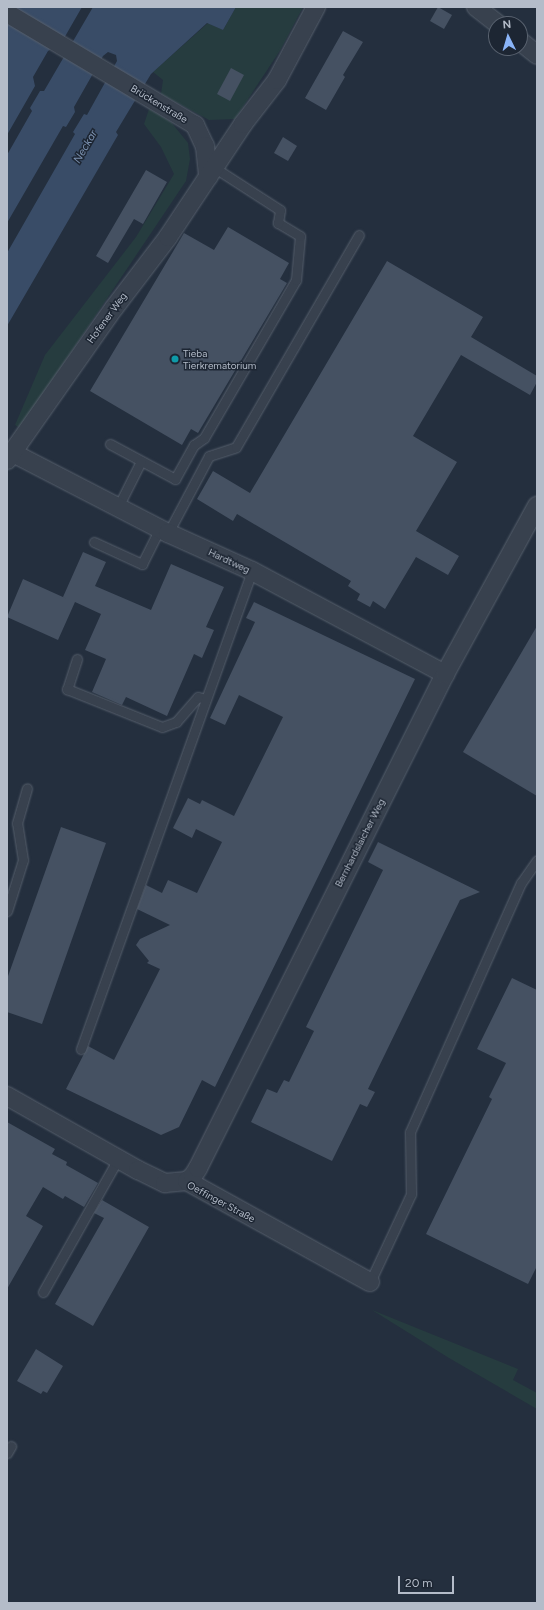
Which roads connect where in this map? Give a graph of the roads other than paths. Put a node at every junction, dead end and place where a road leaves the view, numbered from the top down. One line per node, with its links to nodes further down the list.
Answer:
1 (316, 7): 7 (street)
2 (476, 7): 4 (street)
3 (7, 13): 7 (street, Brückenstraße)
4 (488, 16)
5 (528, 48): 6 (street)
6 (537, 55)
7 (212, 172): 10 (street, Hofener Weg); 11 (lane)
8 (359, 235): 14 (lane)
9 (110, 444): 11 (lane)
10 (9, 456): 13 (street, Hardtweg)
11 (141, 461): 13 (lane)
12 (537, 506): 18 (street, Bernhardslaicher Weg)
13 (118, 507): 14 (street, Hardtweg)
14 (164, 531): 15 (lane); 16 (street, Hardtweg)
15 (94, 542)
16 (252, 571): 18 (street, Hardtweg); 19 (lane)
17 (77, 659): 19 (lane)
18 (445, 674): 26 (street, Bernhardslaicher Weg)
19 (206, 699): 23 (lane)
20 (27, 788): 22 (lane)
21 (537, 860): 27 (lane)
22 (7, 911)
23 (81, 1049)
24 (7, 1096): 25 (street, Oeffinger Straße)
25 (118, 1159): 26 (street, Oeffinger Straße); 28 (lane)
26 (187, 1181): 27 (street, Oeffinger Straße)
27 (370, 1282)
28 (43, 1292)

